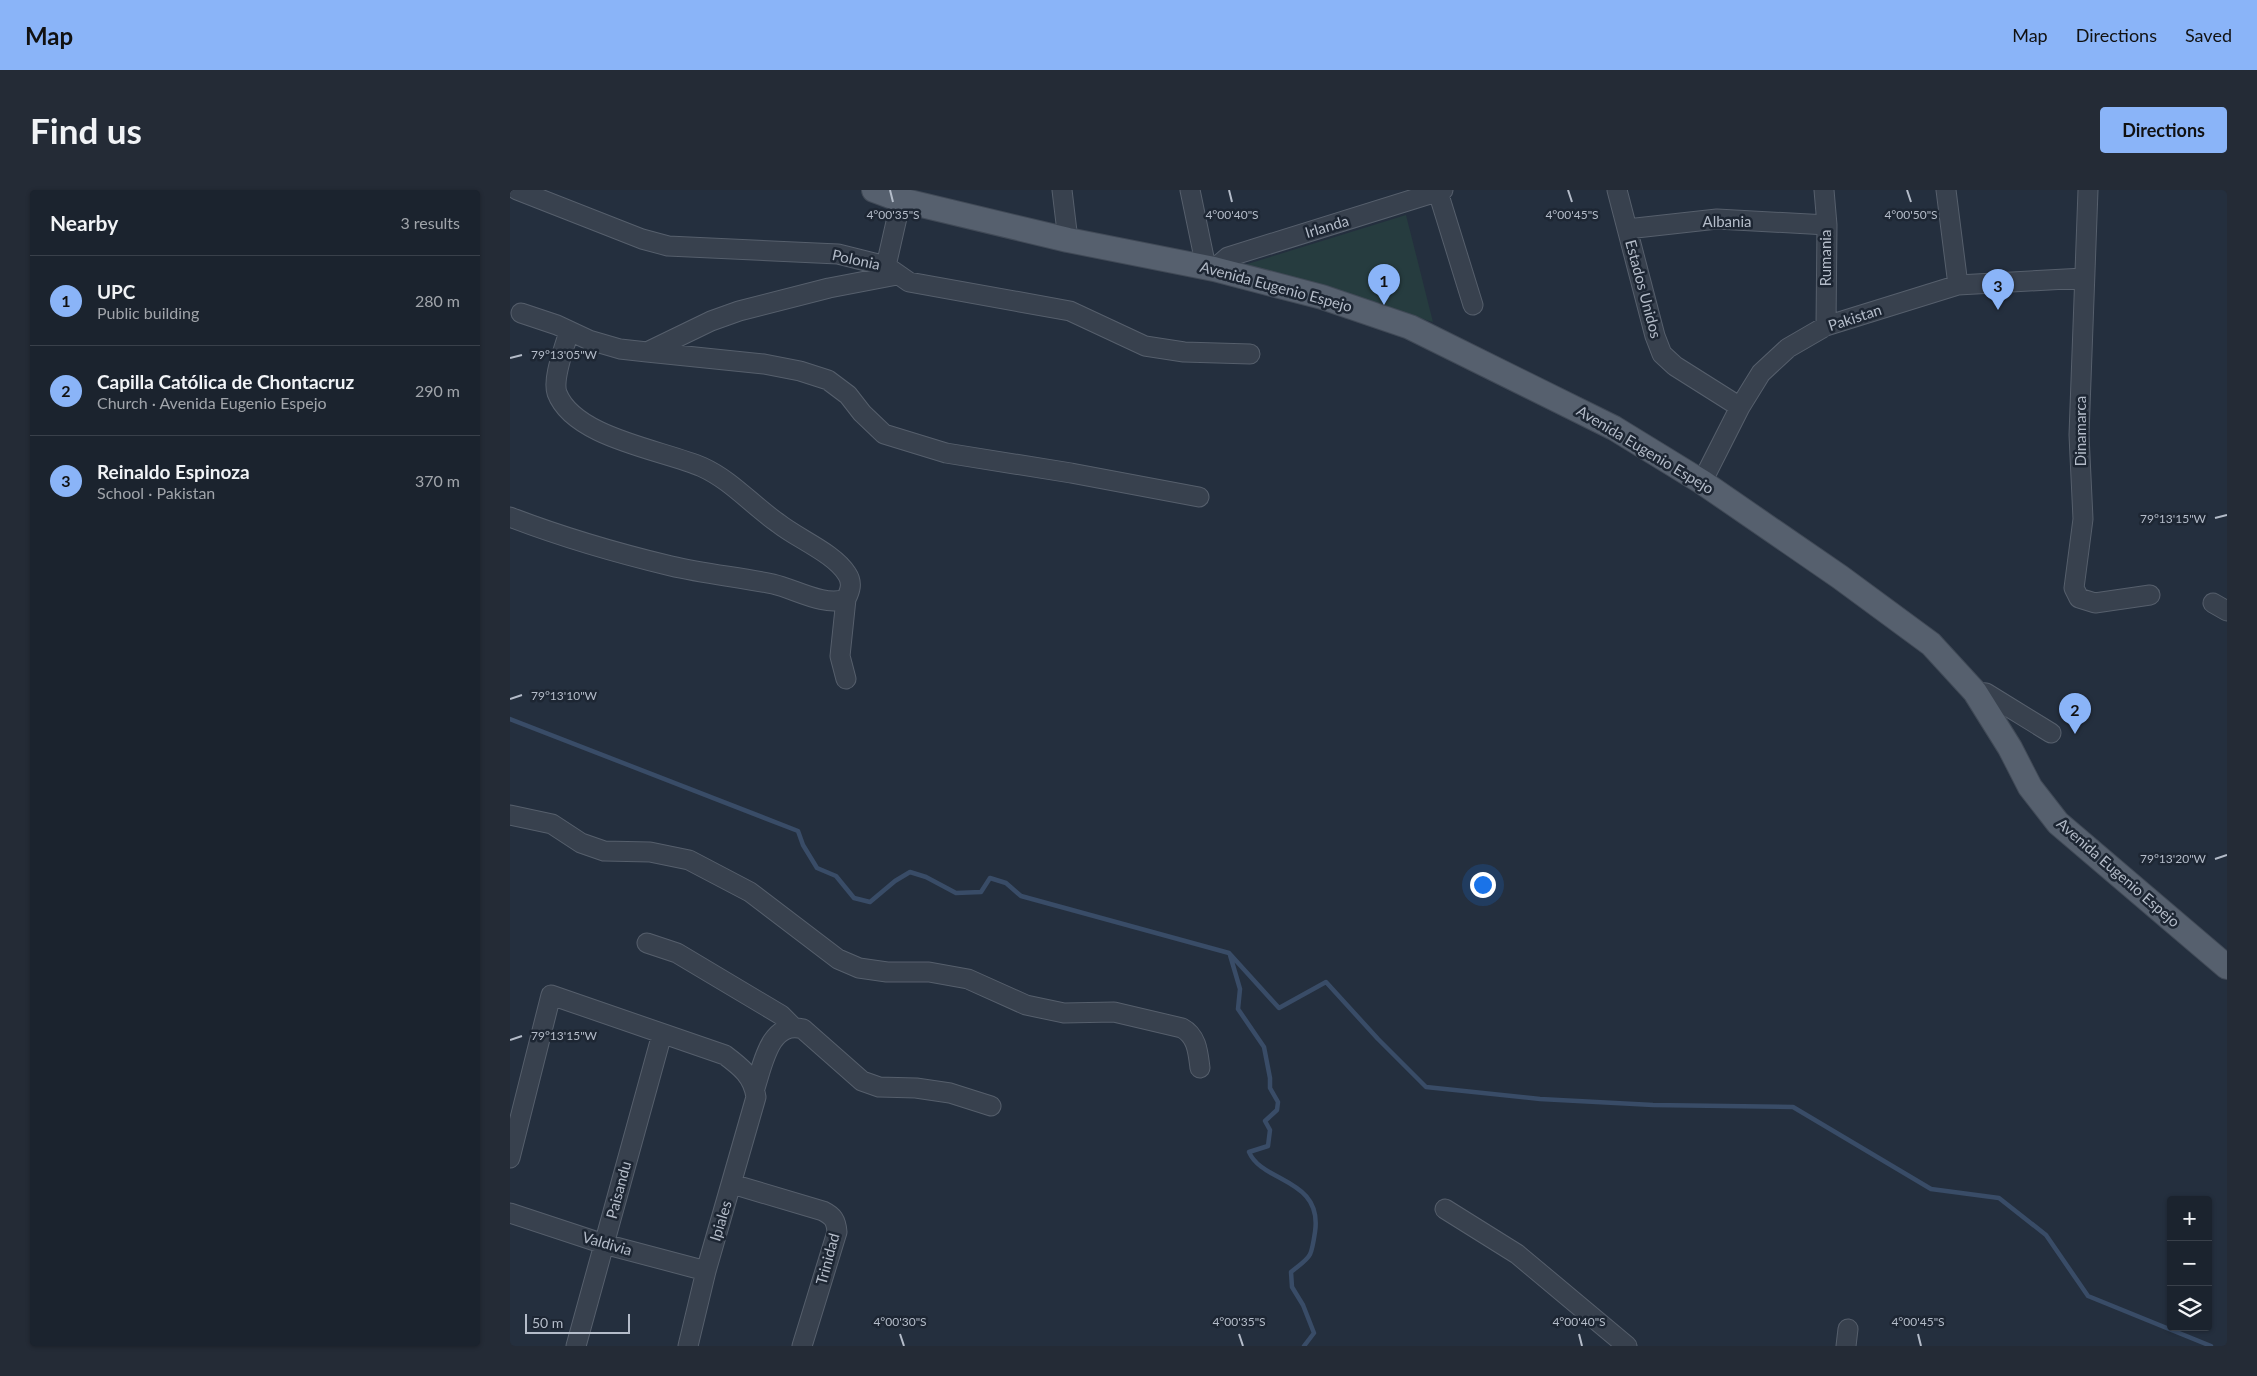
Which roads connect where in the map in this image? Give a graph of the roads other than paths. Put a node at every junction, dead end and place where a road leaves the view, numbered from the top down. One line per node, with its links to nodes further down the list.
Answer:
1 (516, 190): 16 (street, Polonia)
2 (874, 190): 11 (main road, Avenida Eugenio Espejo)
3 (1062, 190): 14 (street)
4 (1190, 190): 15 (street)
5 (1617, 190): 13 (street, Estados Unidos)
6 (1824, 190): 12 (street, Rumania)
7 (1946, 190): 18 (street)
8 (2088, 190): 17 (street, Dinamarca)
9 (1440, 191): 10 (street, Irlanda); 19 (street)
10 (1410, 196): 15 (street, Irlanda)
11 (901, 200): 14 (main road, Avenida Eugenio Espejo); 16 (street)
12 (1826, 225): 13 (street, Albania); 21 (street, Rumania)
13 (1627, 229): 25 (street, Estados Unidos)
14 (1068, 240): 15 (main road, Avenida Eugenio Espejo)
15 (1210, 268): 26 (main road, Avenida Eugenio Espejo)
16 (892, 271): 23 (street); 24 (street, Polonia)
17 (2084, 278): 18 (street, Pakistan); 29 (street, Dinamarca)
18 (1958, 285): 21 (street, Pakistan)
19 (1473, 305)
20 (521, 313): 22 (street)
21 (1826, 326): 25 (street, Pakistan)
22 (569, 331): 23 (street); 30 (street)
23 (647, 352): 27 (street)
24 (1250, 354)
25 (1740, 407): 26 (street, Pakistan)
26 (1702, 482): 32 (main road, Avenida Eugenio Espejo)
27 (1199, 498)
28 (510, 517): 30 (street)
29 (2150, 595)
30 (846, 599): 31 (street)
31 (846, 679)
32 (1975, 692): 33 (street); 36 (main road, Avenida Eugenio Espejo)
33 (2051, 733)
34 (510, 815): 39 (street)
35 (647, 943): 37 (street)
36 (2223, 959)
37 (792, 1026): 40 (street, Ipiales); 41 (street)
38 (662, 1034): 40 (street); 42 (street); 46 (street, Paisandu)
39 (1200, 1068)
40 (755, 1093): 43 (street, Ipiales)
41 (991, 1106)
42 (510, 1158)
43 (732, 1184): 47 (street, Ipiales); 50 (street, Trinidad)
44 (1445, 1209): 51 (street)
45 (510, 1213): 46 (street, Valdivia)
46 (604, 1244): 47 (street, Valdivia); 48 (street, Paisandu)
47 (706, 1271): 49 (street, Ipiales)
48 (576, 1346)
49 (688, 1346)
50 (802, 1346)
51 (1627, 1346)

